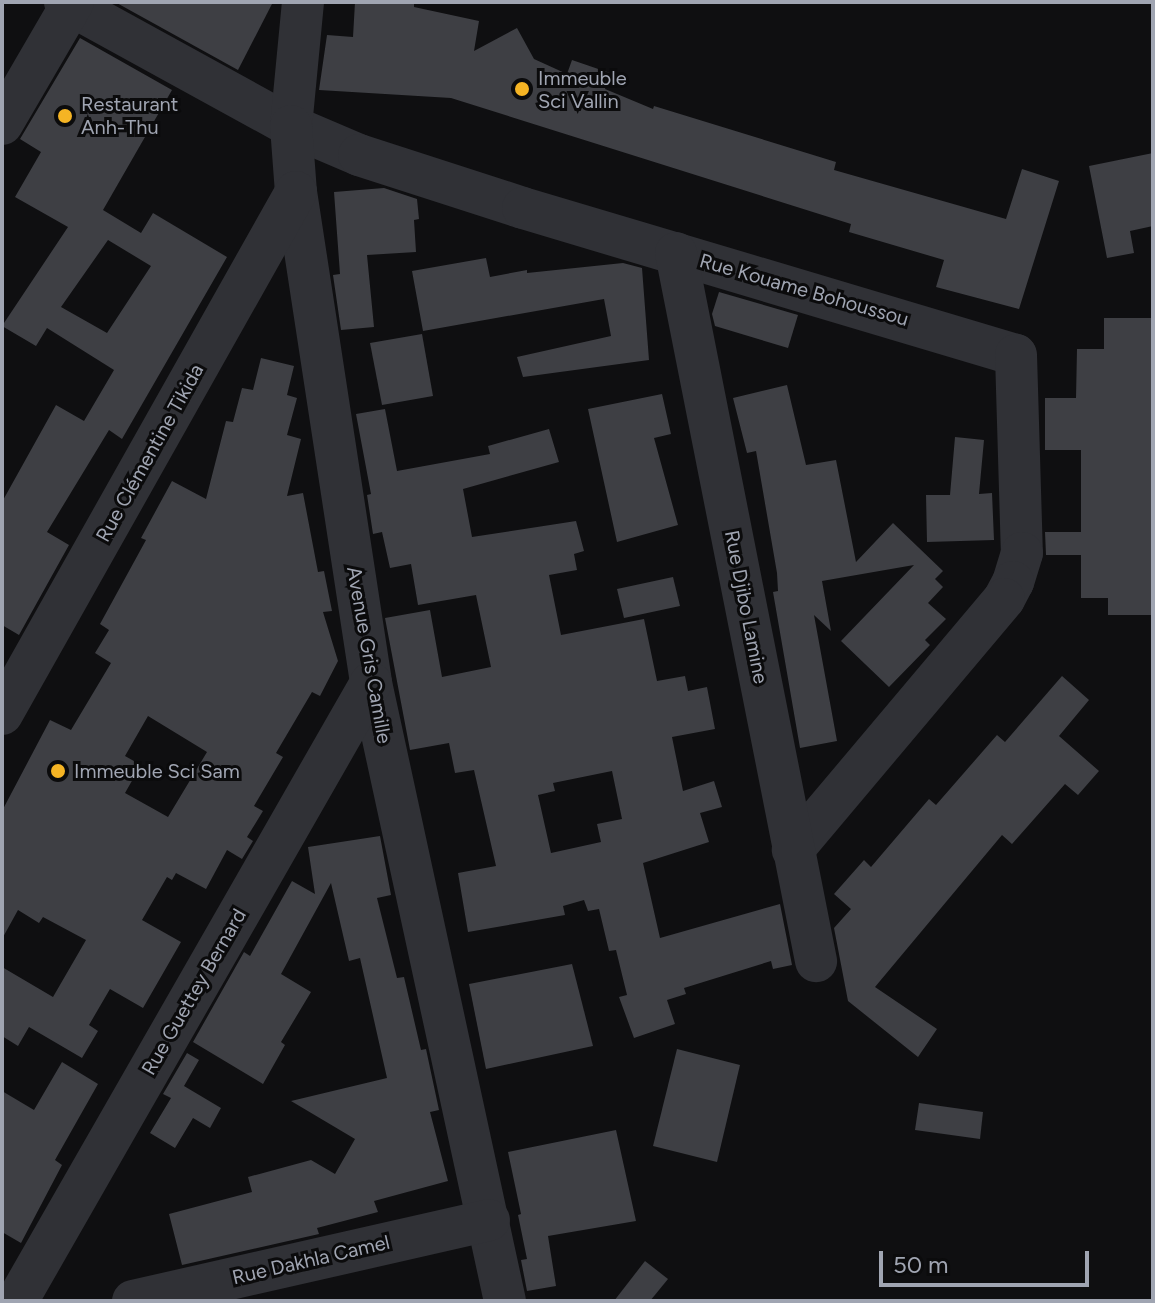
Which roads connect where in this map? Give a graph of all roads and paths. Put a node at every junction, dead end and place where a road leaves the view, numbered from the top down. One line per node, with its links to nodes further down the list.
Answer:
1 (303, 2): 4 (street, Avenue Gris Camille)
2 (70, 3): 3 (street); 4 (street, Rue Kouame Bohoussou)
3 (2, 124)
4 (291, 126): 5 (street, Avenue Gris Camille); 6 (street, Rue Kouame Bohoussou)
5 (296, 192): 7 (street, Avenue Gris Camille); 8 (street, Rue Clémentine Tikida)
6 (676, 253): 9 (street, Rue Djibo Lamine); 9 (street, Rue Kouame Bohoussou)
7 (371, 683): 11 (street, Avenue Gris Camille); 12 (street, Rue Guettey Bernard)
8 (2, 714)
9 (793, 850): 10 (street, Rue Djibo Lamine)
10 (816, 961)
11 (489, 1220): 13 (street, Rue Dakhla Camel); 14 (street, Avenue Gris Camille)
12 (17, 1301)
13 (133, 1301)
14 (505, 1301)

